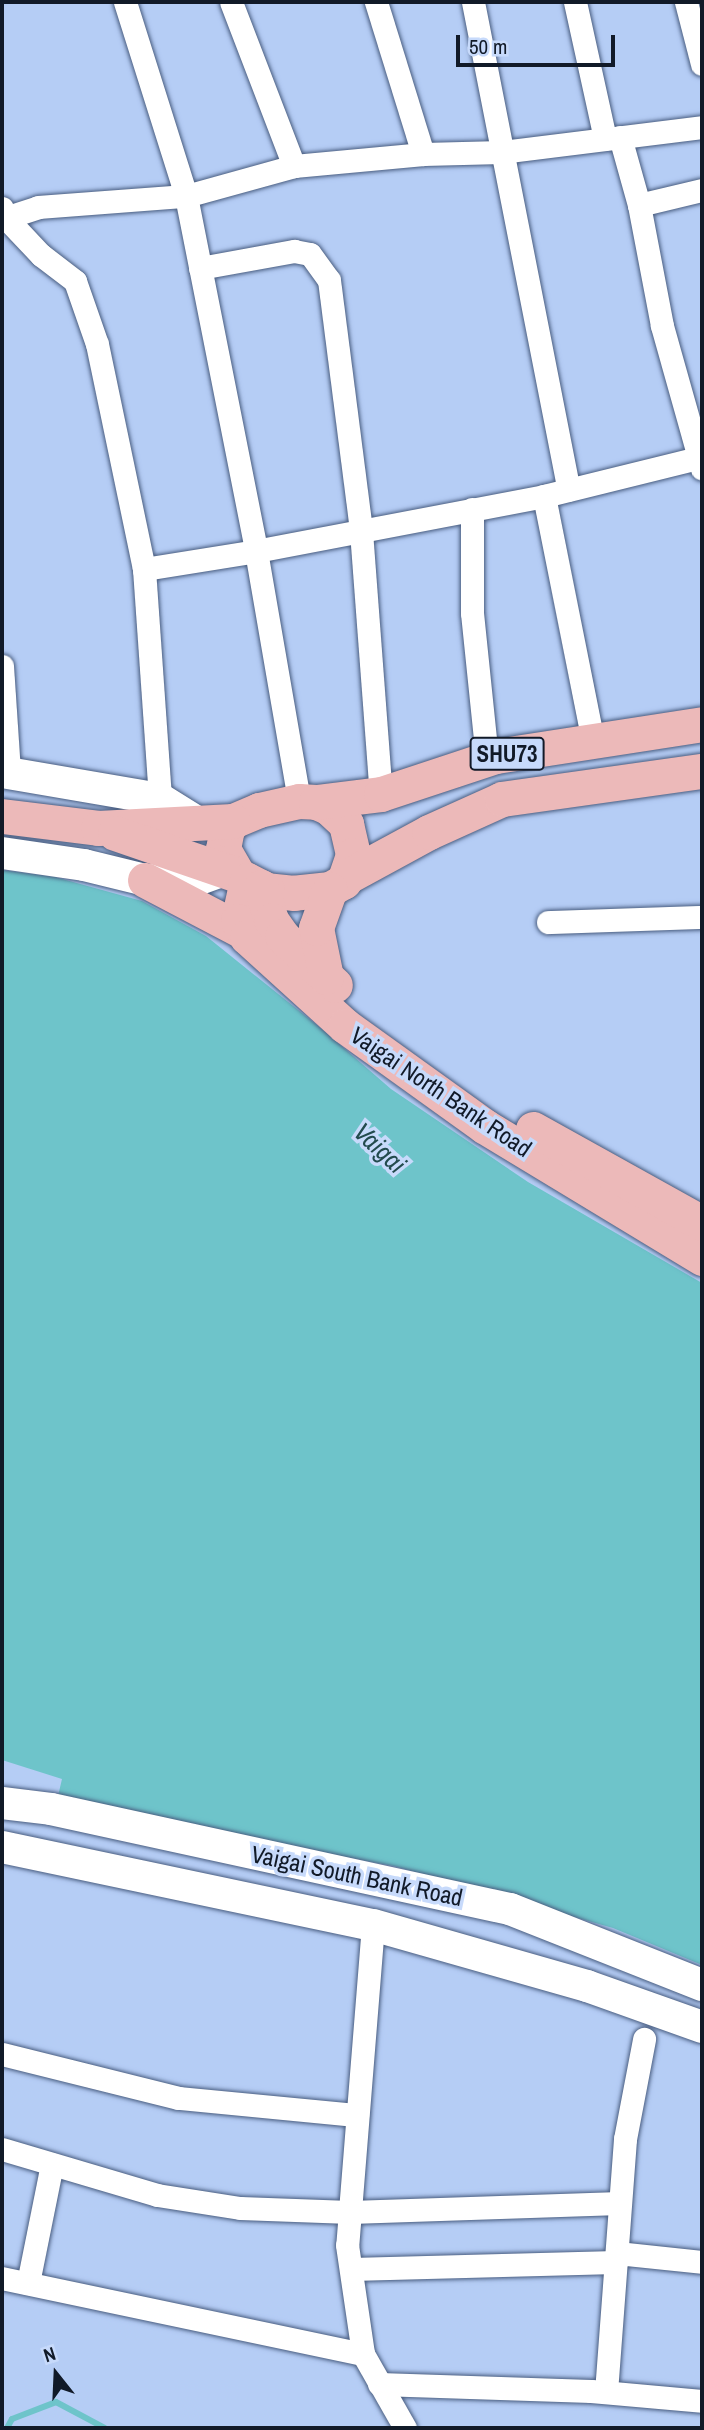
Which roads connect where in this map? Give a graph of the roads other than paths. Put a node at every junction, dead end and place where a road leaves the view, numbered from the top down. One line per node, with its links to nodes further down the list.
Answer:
1 (125, 2): 14 (street)
2 (231, 2): 12 (street)
3 (376, 2): 11 (street)
4 (473, 2): 10 (street)
5 (575, 2): 9 (street)
6 (685, 2): 7 (street)
7 (702, 64)
8 (702, 127): 9 (street)
9 (613, 138): 10 (street); 15 (street)
10 (502, 152): 11 (street); 19 (street)
11 (423, 154): 12 (street)
12 (294, 166): 14 (street)
13 (702, 190): 15 (street)
14 (186, 196): 16 (street); 17 (street)
15 (639, 205): 18 (street)
16 (3, 215): 24 (street)
17 (200, 268): 22 (street); 23 (street)
18 (700, 463): 19 (street)
19 (569, 490): 20 (street)
20 (544, 496): 21 (street); 27 (street)
21 (472, 509): 22 (street); 28 (street)
22 (361, 531): 23 (street); 31 (street)
23 (256, 551): 24 (street); 33 (street)
24 (145, 569): 32 (street)
25 (2, 666): 30 (street)
26 (702, 724): 27 (main road, SHU73)
27 (593, 741): 28 (main road, SHU73)
28 (487, 759): 31 (main road, SHU73)
29 (702, 771): 41 (main road, SHU73)
30 (5, 772): 32 (street)
31 (381, 794): 33 (main road, SHU73)
32 (160, 799): 36 (street)
33 (308, 801): 35 (main road, SHU73); 41 (main road)
34 (2, 816): 37 (main road, SHU73)
35 (233, 821): 36 (main road, SHU73); 39 (main road)
36 (197, 822): 37 (main road, SHU73)
37 (99, 828): 39 (main road, SHU73)
38 (2, 853): 40 (street)
39 (243, 878): 40 (street); 41 (main road, SHU73); 44 (main road); 45 (main road, Vaigai North Bank Road)
40 (145, 880): 44 (main road, Vaigai North Bank Road)
41 (339, 882): 45 (main road)
42 (702, 917): 43 (street)
43 (548, 922)
44 (244, 932): 47 (main road, Vaigai North Bank Road)
45 (326, 977): 46 (main road, Vaigai North Bank Road)
46 (702, 1223)
47 (702, 1258)
48 (2, 1803): 51 (street, Vaigai South Bank Road)
49 (2, 1847): 50 (street, Vaigai South Bank Road)
50 (373, 1925): 52 (street, Vaigai South Bank Road); 55 (street)
51 (702, 1985)
52 (702, 2027)
53 (644, 2039): 58 (street)
54 (2, 2054): 55 (street)
55 (357, 2115): 59 (street)
56 (2, 2149): 57 (street)
57 (52, 2164): 59 (street); 64 (street)
58 (620, 2203): 59 (street); 60 (street)
59 (350, 2212): 62 (street)
60 (616, 2258): 61 (street); 62 (street); 67 (street)
61 (702, 2262)
62 (351, 2269): 65 (street)
63 (2, 2278): 64 (street)
64 (28, 2283): 65 (street)
65 (363, 2354): 66 (street)
66 (379, 2385): 67 (street); 69 (street)
67 (606, 2392): 68 (street)
68 (702, 2401)
69 (405, 2428)

